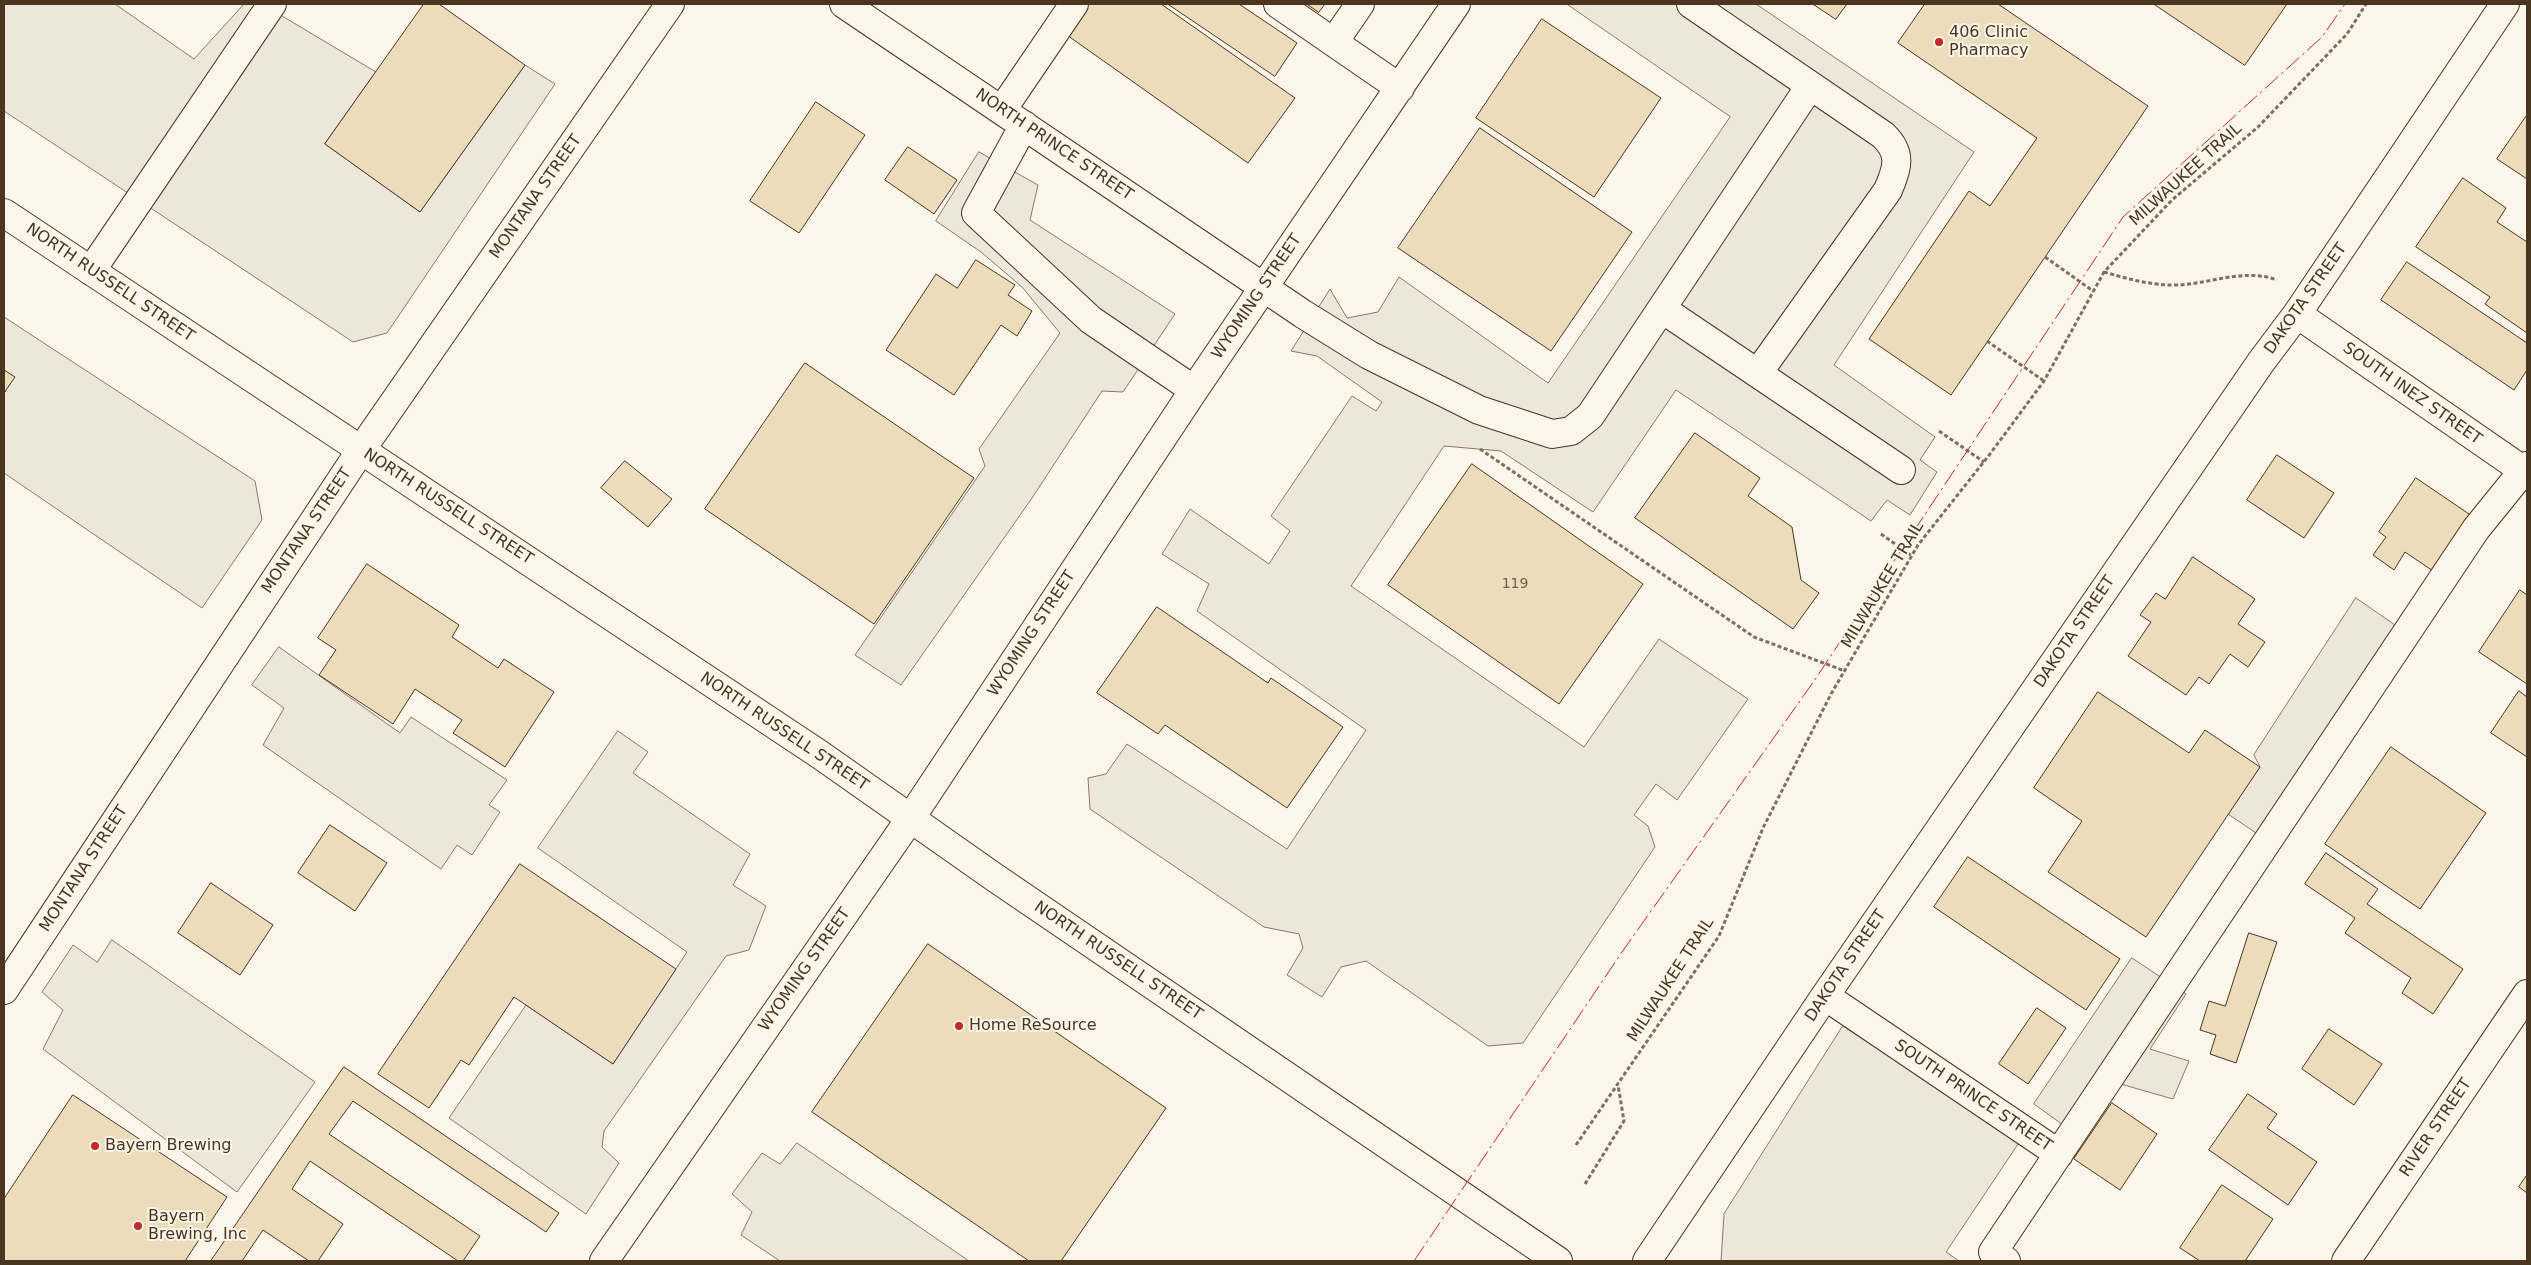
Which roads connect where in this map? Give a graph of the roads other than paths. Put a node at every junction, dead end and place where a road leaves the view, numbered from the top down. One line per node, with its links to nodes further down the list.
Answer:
1 (272, 4): 16 (street)
2 (670, 4): 22 (street, MONTANA STREET)
3 (844, 4): 13 (street, NORTH PRINCE STREET)
4 (1074, 4): 13 (street)
5 (1278, 4): 10 (street)
6 (1360, 4): 10 (street)
7 (1456, 4): 12 (street, WYOMING STREET)
8 (1691, 4): 11 (street)
9 (2506, 4): 19 (street, DAKOTA STREET)
10 (1334, 42): 12 (street)
11 (1810, 86): 18 (street, NORTH PRINCE STREET); 20 (street)
12 (1400, 88): 17 (street, WYOMING STREET)
13 (1002, 110): 14 (street, NORTH PRINCE STREET)
14 (1024, 125): 17 (street, NORTH PRINCE STREET); 21 (street)
15 (4, 213): 16 (street, NORTH RUSSELL STREET)
16 (92, 270): 22 (street, NORTH RUSSELL STREET)
17 (1264, 287): 18 (street, NORTH PRINCE STREET); 21 (street, WYOMING STREET)
18 (1662, 309): 20 (street)
19 (2297, 314): 24 (street, SOUTH INEZ STREET); 28 (street, DAKOTA STREET)
20 (1758, 373): 23 (street)
21 (1194, 390): 25 (street, WYOMING STREET)
22 (361, 450): 25 (street, NORTH RUSSELL STREET); 26 (street, MONTANA STREET)
23 (1901, 470)
24 (2526, 470): 29 (street)
25 (910, 819): 30 (street, WYOMING STREET); 31 (street, NORTH RUSSELL STREET)
26 (4, 990)
27 (2527, 994): 34 (street, RIVER STREET)
28 (1825, 996): 29 (street, SOUTH PRINCE STREET); 32 (street, DAKOTA STREET)
29 (2059, 1154): 33 (street, SOUTH PRINCE STREET)
30 (604, 1261)
31 (1558, 1261)
32 (1647, 1261)
33 (2006, 1261)
34 (2346, 1261)

